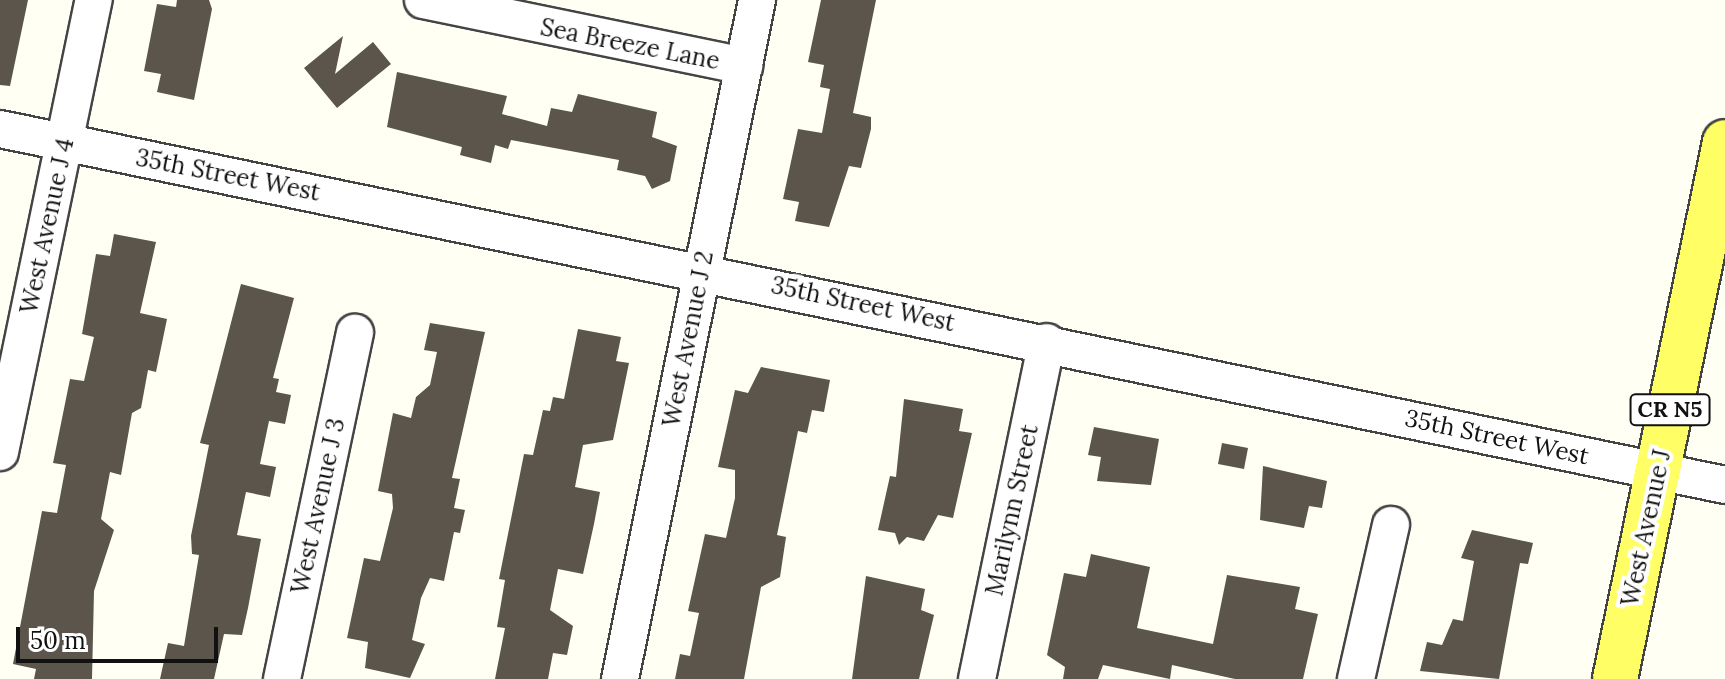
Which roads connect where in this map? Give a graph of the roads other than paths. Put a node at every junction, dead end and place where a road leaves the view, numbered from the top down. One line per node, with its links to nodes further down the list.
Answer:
1 (94, 0): 6 (street, West Avenue J 4)
2 (757, 0): 4 (street, West Avenue J 2)
3 (423, 1): 4 (street, Sea Breeze Lane)
4 (744, 66): 8 (street, West Avenue J 2)
5 (0, 129): 6 (street, 35th Street West)
6 (65, 142): 8 (street, 35th Street West); 11 (street, West Avenue J 4)
7 (1725, 142): 12 (main road, West Avenue J / CR N5)
8 (701, 270): 10 (street, 35th Street West); 16 (street, West Avenue J 2)
9 (355, 333): 15 (street, West Avenue J 3)
10 (1047, 342): 12 (street, 35th Street West); 17 (street, Marilynn Street)
11 (0, 452)
12 (1658, 471): 13 (street, 35th Street West); 19 (main road, West Avenue J / CR N5)
13 (1725, 485)
14 (1391, 525): 18 (street)
15 (282, 679)
16 (620, 679)
17 (977, 679)
18 (1356, 679)
19 (1615, 679)

